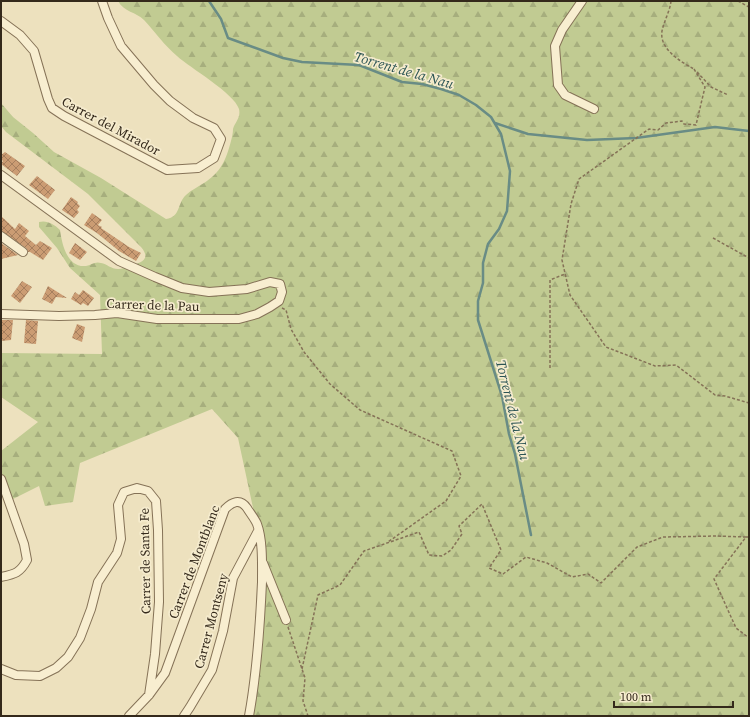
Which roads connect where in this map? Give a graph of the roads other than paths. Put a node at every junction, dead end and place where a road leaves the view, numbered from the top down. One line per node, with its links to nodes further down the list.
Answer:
1 (102, 1): 3 (street, Carrer del Mirador)
2 (582, 1): 4 (street)
3 (1, 21)
4 (594, 109)
5 (1, 175): 8 (street, Carrer de la Pau)
6 (1, 236): 7 (street)
7 (23, 252)
8 (1, 314)
9 (1, 479): 12 (street)
10 (258, 531): 11 (street, Carrer de Montblanc); 15 (street, Carrer de Montblanc); 17 (street, Carrer Montseny)
11 (262, 559): 13 (street, Carrer de Montblanc); 18 (street, Carrer de Montblanc)
12 (1, 577)
13 (286, 620)
14 (1, 668): 15 (street, Carrer de Santa Fe)
15 (148, 695): 16 (street)
16 (129, 716)
17 (184, 716)
18 (249, 716)

